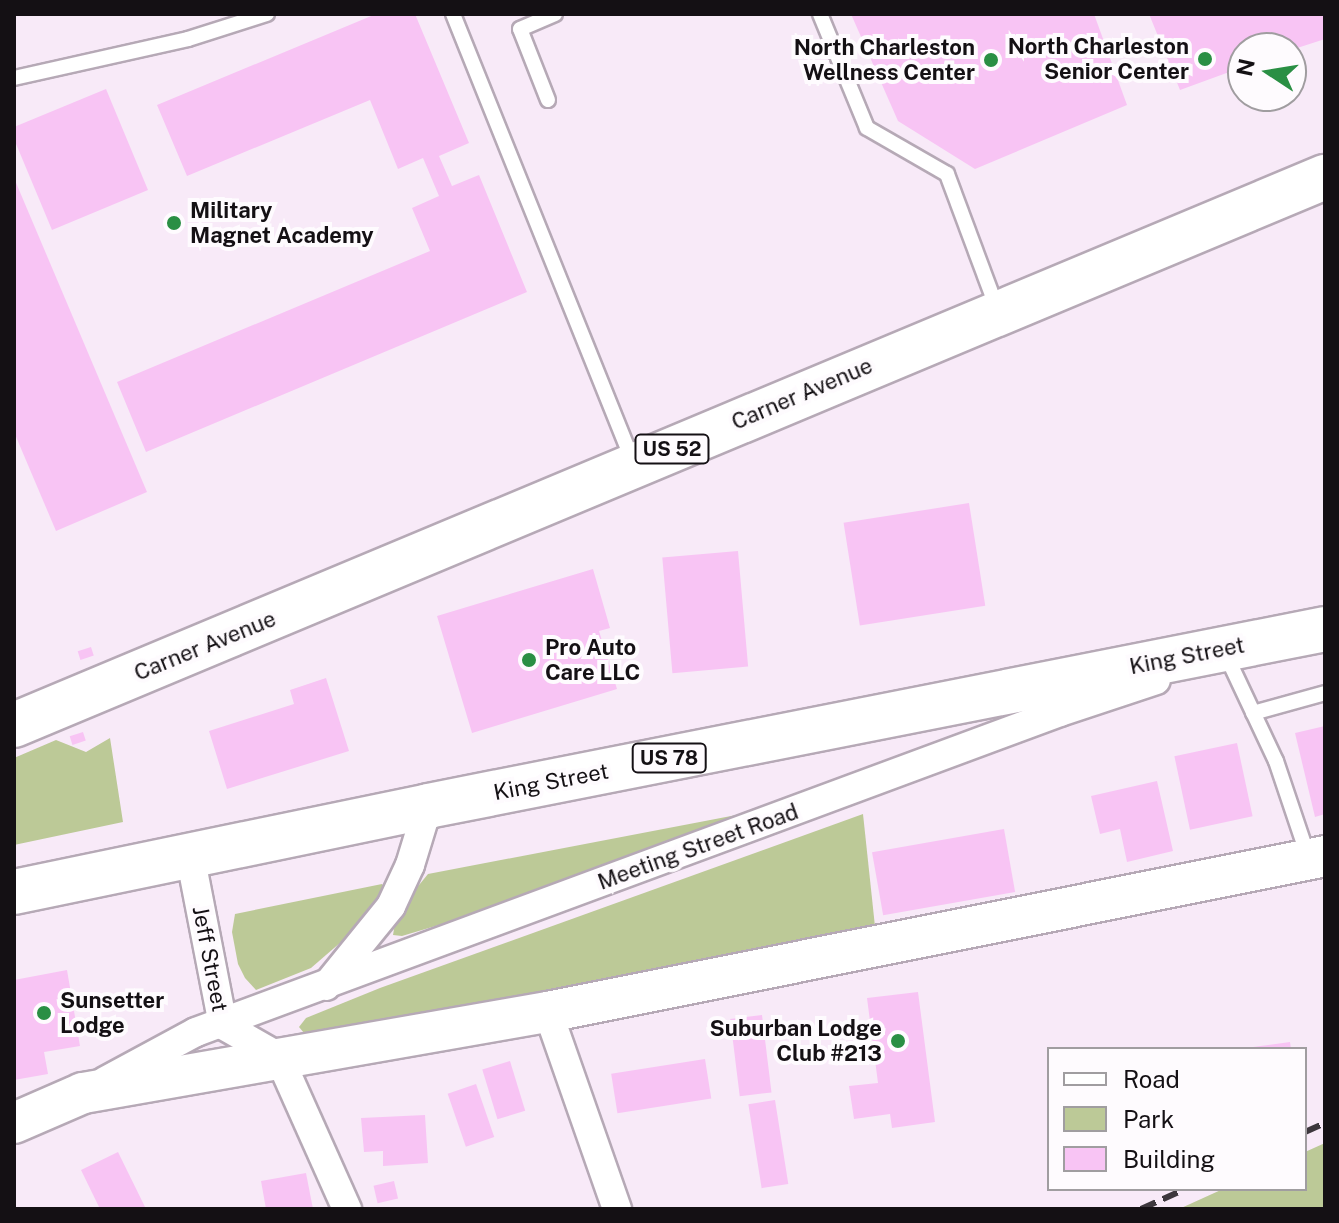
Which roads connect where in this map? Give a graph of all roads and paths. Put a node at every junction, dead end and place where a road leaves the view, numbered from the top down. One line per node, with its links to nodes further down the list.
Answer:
1 (267, 14): 5 (lane)
2 (453, 14): 9 (lane)
3 (555, 14): 6 (lane)
4 (820, 14): 8 (lane)
5 (14, 78)
6 (548, 100)
7 (1325, 177): 8 (main road, Carner Avenue / US 52)
8 (998, 311): 9 (main road, Carner Avenue / US 52)
9 (634, 466): 14 (main road, Carner Avenue / US 52)
10 (1325, 630): 11 (street, Meeting Street Road); 15 (main road, King Street / US 78)
11 (1227, 657): 13 (lane); 19 (street, Meeting Street Road)
12 (1325, 693): 13 (lane)
13 (1253, 713): 17 (lane)
14 (16, 718)
15 (428, 806): 16 (main road, King Street / US 78); 19 (street)
16 (190, 855): 18 (main road, King Street / US 78); 21 (street, Jeff Street)
17 (1317, 858): 20 (street, Meeting Street Road)
18 (14, 892)
19 (325, 986): 21 (street, Meeting Street Road)
20 (548, 1012): 22 (street, Meeting Street Road); 26 (street)
21 (223, 1025): 22 (street, Jeff Street); 23 (street, Meeting Street Road)
22 (279, 1057): 23 (street, Meeting Street Road); 25 (street)
23 (83, 1093): 24 (street, Meeting Street Road)
24 (14, 1123)
25 (347, 1209)
26 (617, 1209)

